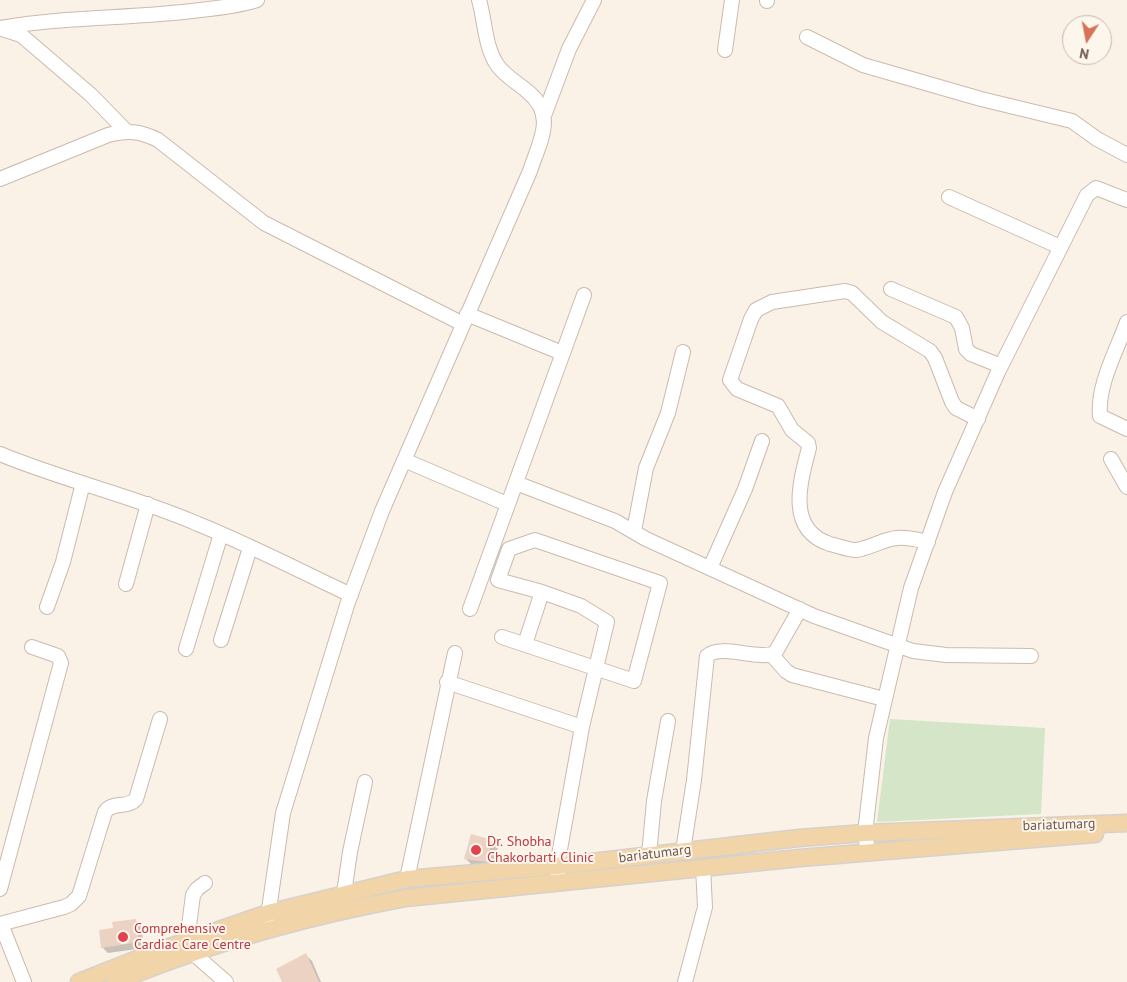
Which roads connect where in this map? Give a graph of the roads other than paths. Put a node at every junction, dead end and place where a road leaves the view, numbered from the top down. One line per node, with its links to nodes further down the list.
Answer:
1 (256, 0): 5 (street)
2 (479, 0): 8 (street)
3 (594, 0): 8 (street)
4 (732, 0): 7 (street)
5 (0, 28): 9 (street)
6 (807, 37): 10 (street)
7 (725, 50)
8 (545, 113): 17 (street)
9 (126, 130): 11 (street); 17 (street)
10 (1127, 155)
11 (0, 179)
12 (949, 197): 14 (street)
13 (1127, 200): 14 (street)
14 (1060, 247): 21 (street)
15 (891, 289): 21 (street)
16 (584, 295): 20 (street)
17 (465, 319): 20 (street); 27 (street)
18 (1127, 322): 23 (street)
19 (683, 352): 33 (street)
20 (562, 353): 29 (street)
21 (1001, 366): 22 (street)
22 (978, 419): 35 (street); 35 (street)
23 (1127, 429)
24 (762, 441): 37 (street)
25 (0, 454): 28 (street)
26 (1111, 459): 30 (street)
27 (404, 460): 32 (street); 40 (street)
28 (83, 483): 31 (street); 41 (street)
29 (516, 483): 32 (street); 33 (street)
30 (1127, 487)
31 (148, 504): 34 (street); 38 (street)
32 (507, 504): 42 (street)
33 (634, 531): 37 (street)
34 (221, 534): 36 (street); 49 (street)
35 (928, 542): 47 (street)
36 (250, 548): 40 (street); 45 (street)
37 (710, 568): 43 (street)
38 (126, 584)
39 (542, 592): 46 (street); 53 (street); 53 (street)
40 (351, 595): 73 (street)
41 (47, 607)
42 (470, 608)
43 (800, 609): 47 (street); 51 (street)
44 (502, 637): 46 (street)
45 (221, 640)
46 (525, 644): 53 (street)
47 (896, 645): 52 (street); 55 (street)
48 (32, 647): 71 (street)
49 (186, 649)
50 (455, 653): 54 (street)
51 (771, 654): 55 (street); 63 (street)
52 (1031, 656)
53 (597, 668): 58 (street)
54 (447, 682): 58 (street); 68 (street)
55 (884, 699): 62 (street)
56 (160, 719): 74 (street)
57 (668, 721): 65 (street)
58 (582, 727): 66 (street)
59 (365, 782): 72 (street)
60 (1127, 823): 62 (main road, bariatumarg)
61 (1127, 832): 64 (main road, bariatumarg)
62 (865, 833): 63 (main road, bariatumarg); 64 (street)
63 (683, 851): 65 (main road, bariatumarg)
64 (868, 853): 67 (main road, bariatumarg)
65 (649, 855): 66 (main road, bariatumarg)
66 (558, 866): 68 (main road, bariatumarg); 69 (street)
67 (703, 867): 69 (main road, bariatumarg); 81 (street)
68 (407, 879): 72 (main road, bariatumarg)
69 (558, 882): 75 (main road, bariatumarg)
70 (205, 883): 76 (street)
71 (0, 889)
72 (344, 893): 73 (main road, bariatumarg)
73 (268, 913): 75 (street); 76 (main road, bariatumarg)
74 (0, 924): 77 (street)
75 (266, 932): 76 (main road, bariatumarg)
76 (191, 947): 78 (main road, bariatumarg); 79 (main road, bariatumarg); 80 (street)
77 (24, 982)
78 (80, 982)
79 (115, 982)
80 (226, 982)
81 (685, 982)

